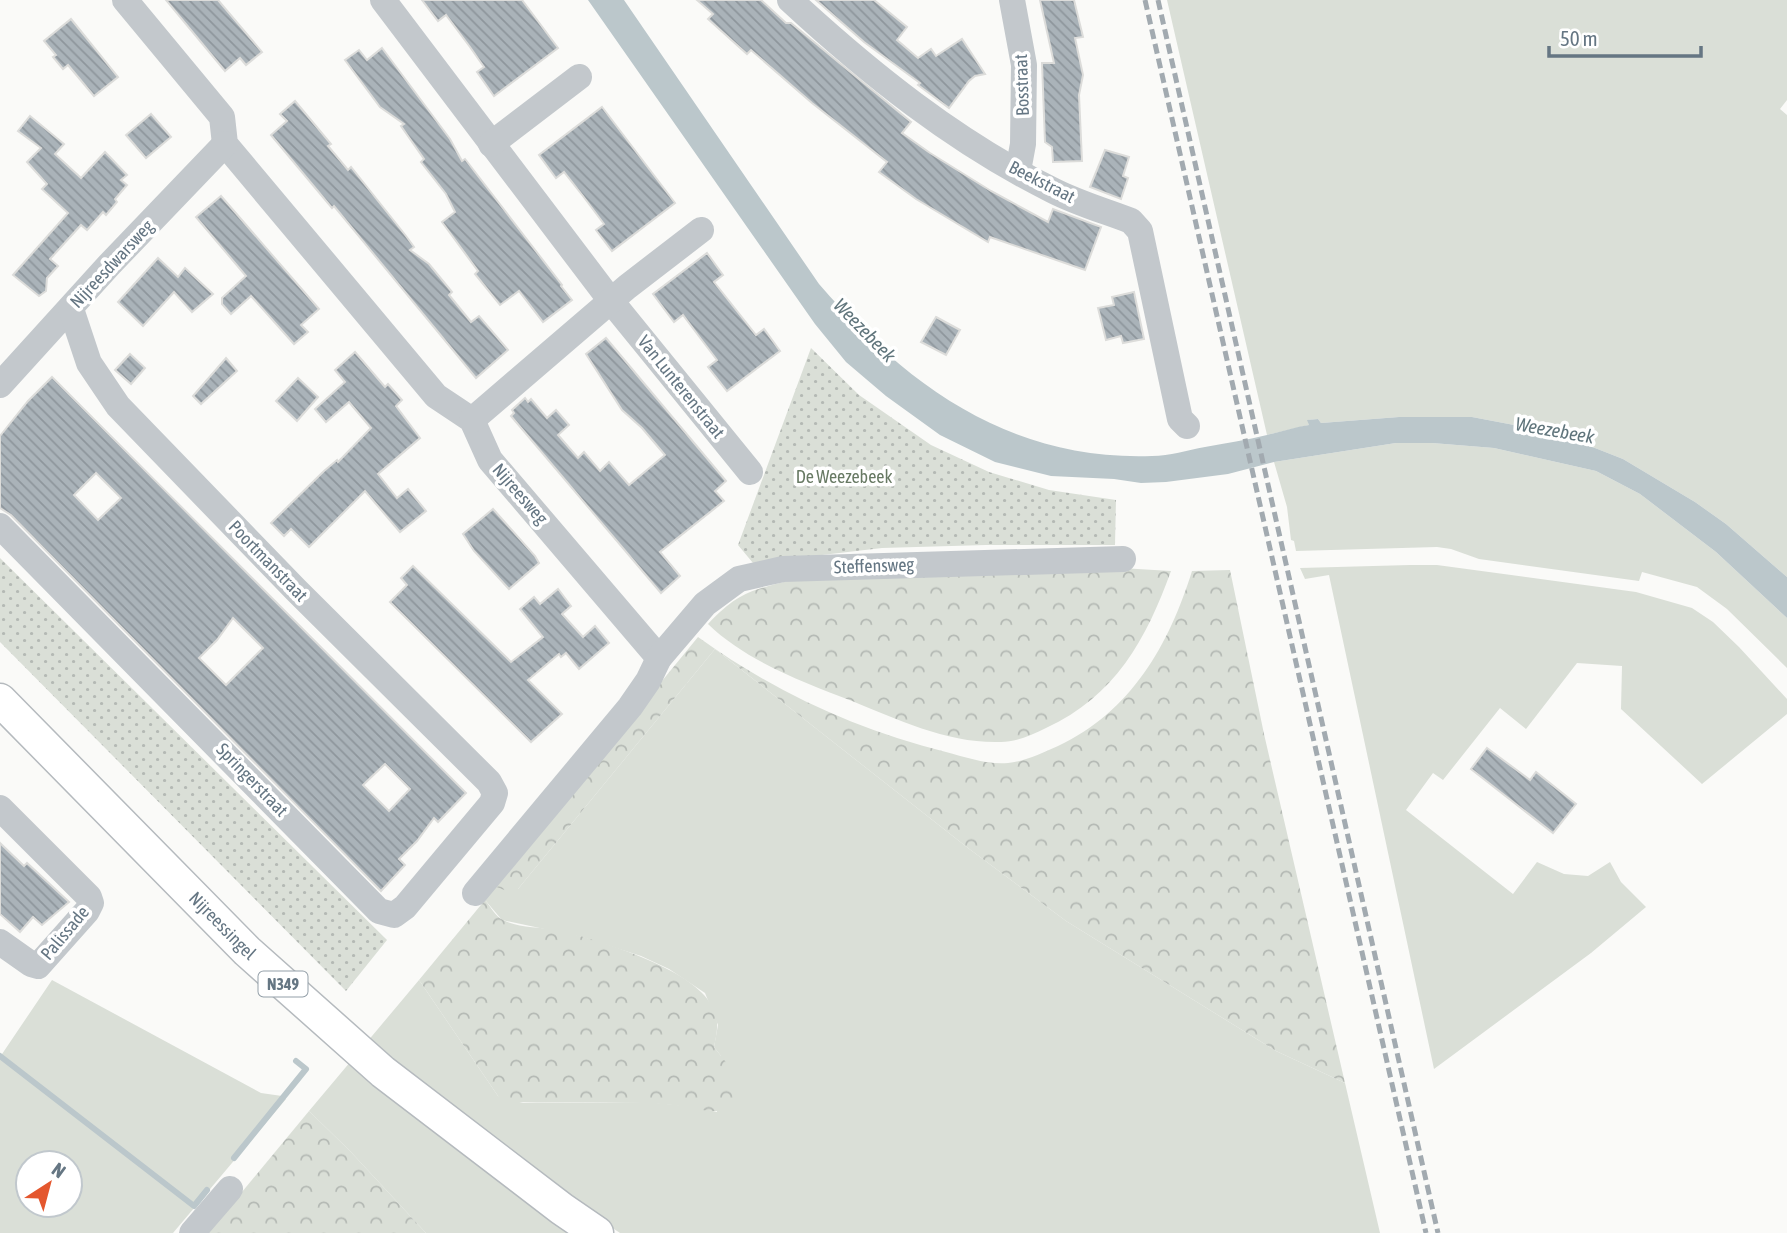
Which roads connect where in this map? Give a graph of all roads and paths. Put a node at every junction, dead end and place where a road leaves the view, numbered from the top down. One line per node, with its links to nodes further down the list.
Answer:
1 (125, 0): 6 (street)
2 (383, 0): 7 (street, Van Lunterenstraat)
3 (790, 0): 8 (street, Beekstraat)
4 (1012, 0): 8 (street, Bosstraat)
5 (579, 78): 7 (street)
6 (225, 144): 11 (street, Nijreesdwarsweg); 13 (street)
7 (491, 144): 10 (street, Van Lunterenstraat)
8 (1018, 171): 14 (street, Beekstraat)
9 (701, 230): 10 (street)
10 (611, 301): 13 (street); 15 (street, Van Lunterenstraat)
11 (71, 309): 12 (street, Nijreesdwarsweg); 20 (street, Poortmanstraat)
12 (0, 385)
13 (472, 420): 18 (street, Nijreesweg)
14 (1187, 426)
15 (750, 472)
16 (0, 526): 20 (street, Springerstraat)
17 (1123, 559): 18 (street, Steffensweg)
18 (659, 658): 22 (street)
19 (0, 700): 26 (main road, Nijreessingel / N349)
20 (495, 793)
21 (0, 808): 23 (street, Palissade)
22 (475, 893)
23 (0, 942)
24 (230, 1189): 25 (street)
25 (192, 1233)
26 (597, 1233)

